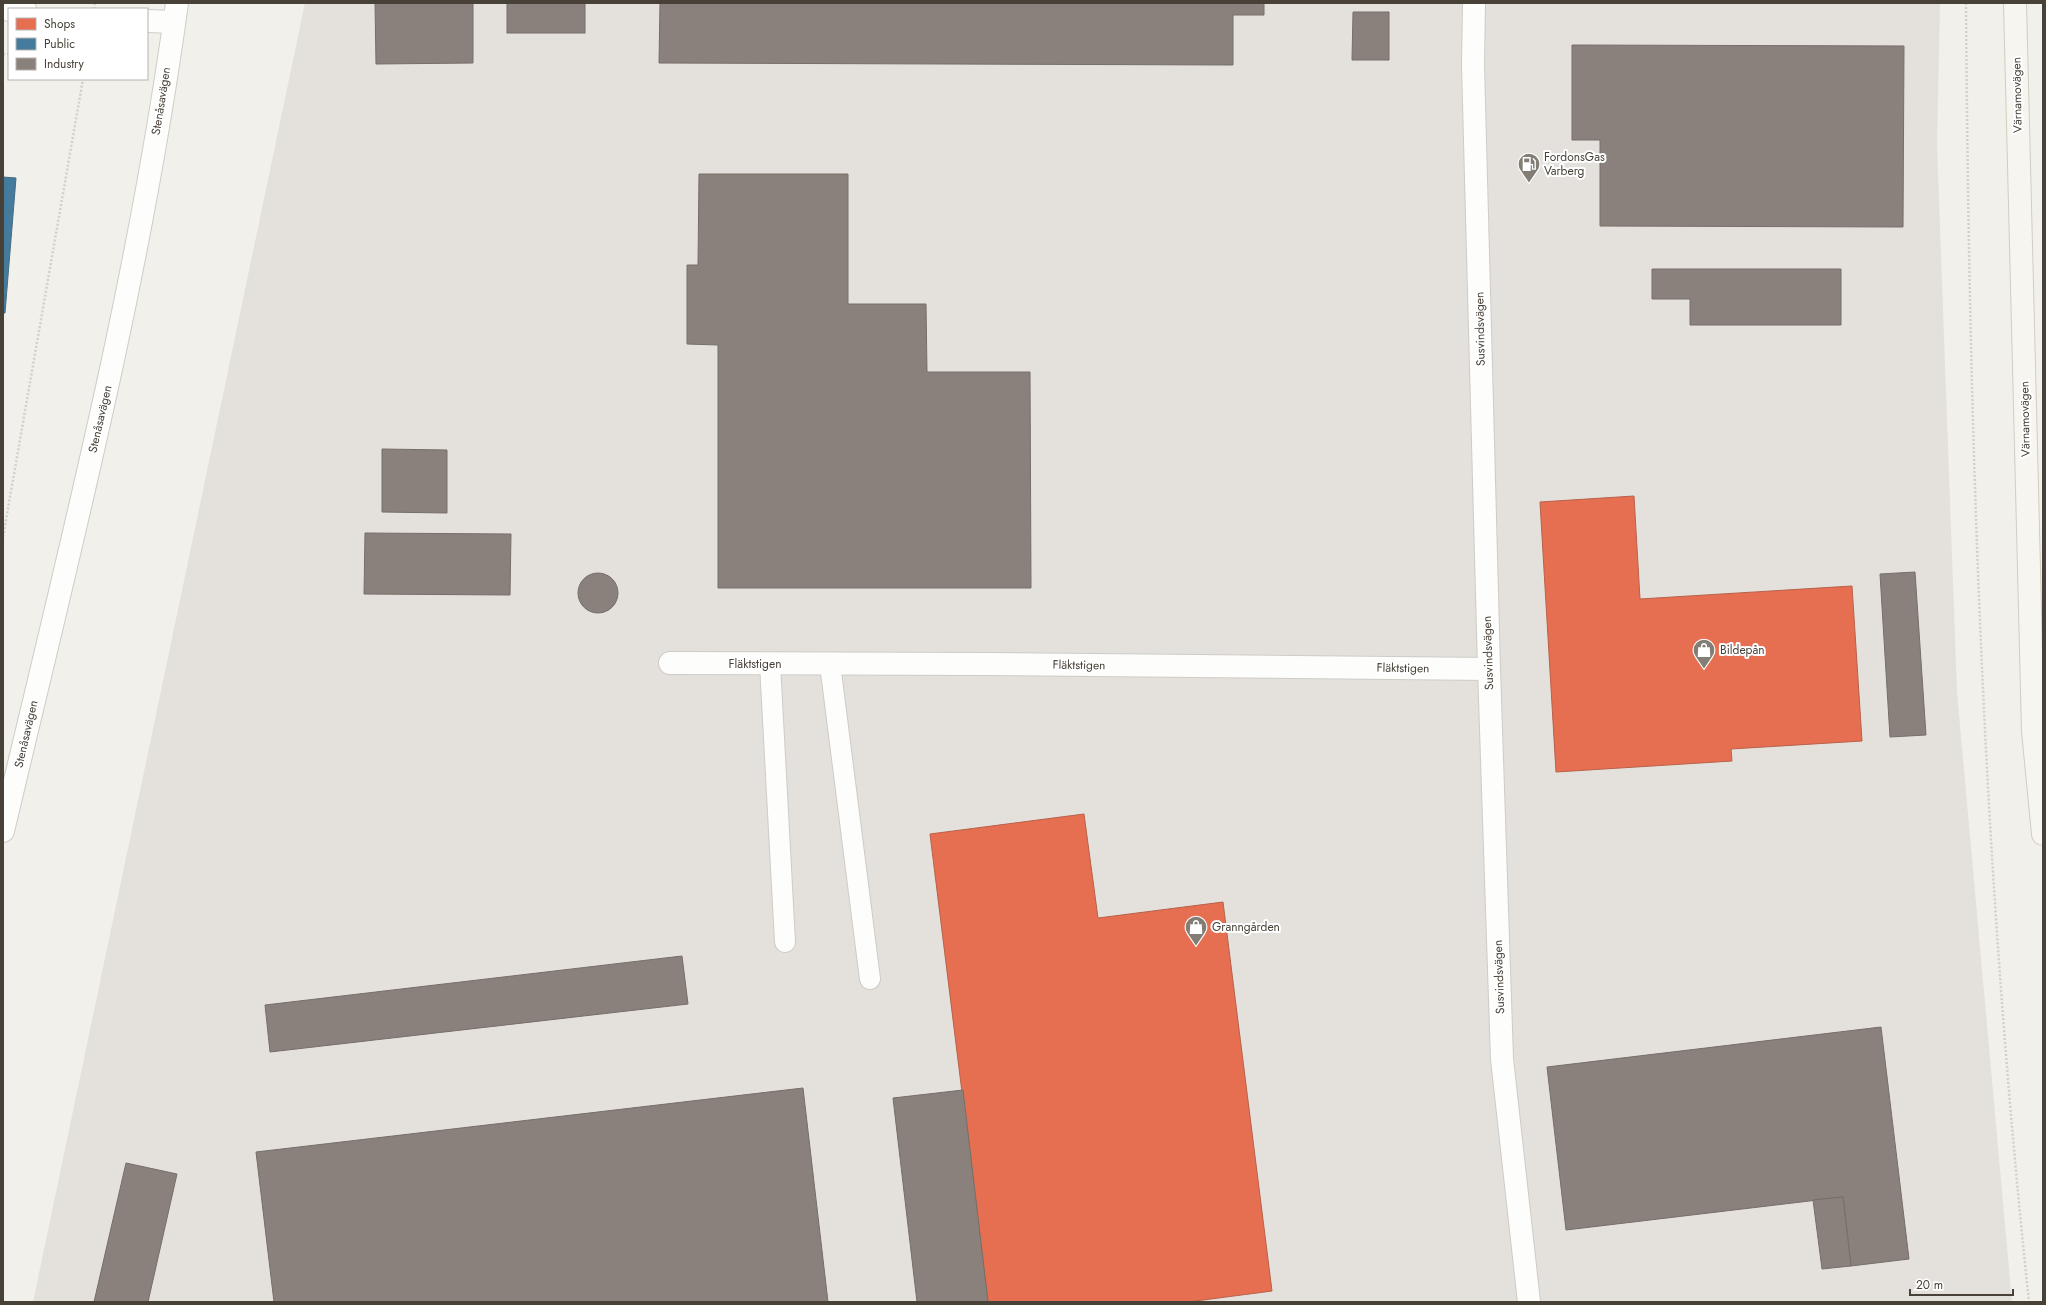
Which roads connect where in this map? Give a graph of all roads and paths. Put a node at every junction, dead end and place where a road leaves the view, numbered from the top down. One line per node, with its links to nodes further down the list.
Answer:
1 (1474, 3): 11 (street, Susvindsvägen)
2 (1966, 3): 17 (path)
3 (2015, 3): 13 (main road, Värnamovägen)
4 (175, 13): 5 (street); 12 (street, Stenåsavägen)
5 (148, 21)
6 (83, 80): 7 (path)
7 (3, 537)
8 (670, 663): 9 (street, Fläktstigen)
9 (770, 664): 10 (street, Fläktstigen); 14 (lane)
10 (830, 664): 11 (street, Fläktstigen); 15 (lane)
11 (1489, 669): 16 (street, Susvindsvägen)
12 (3, 831)
13 (2043, 834)
14 (785, 942)
15 (870, 979)
16 (1529, 1302)
17 (2029, 1302)

